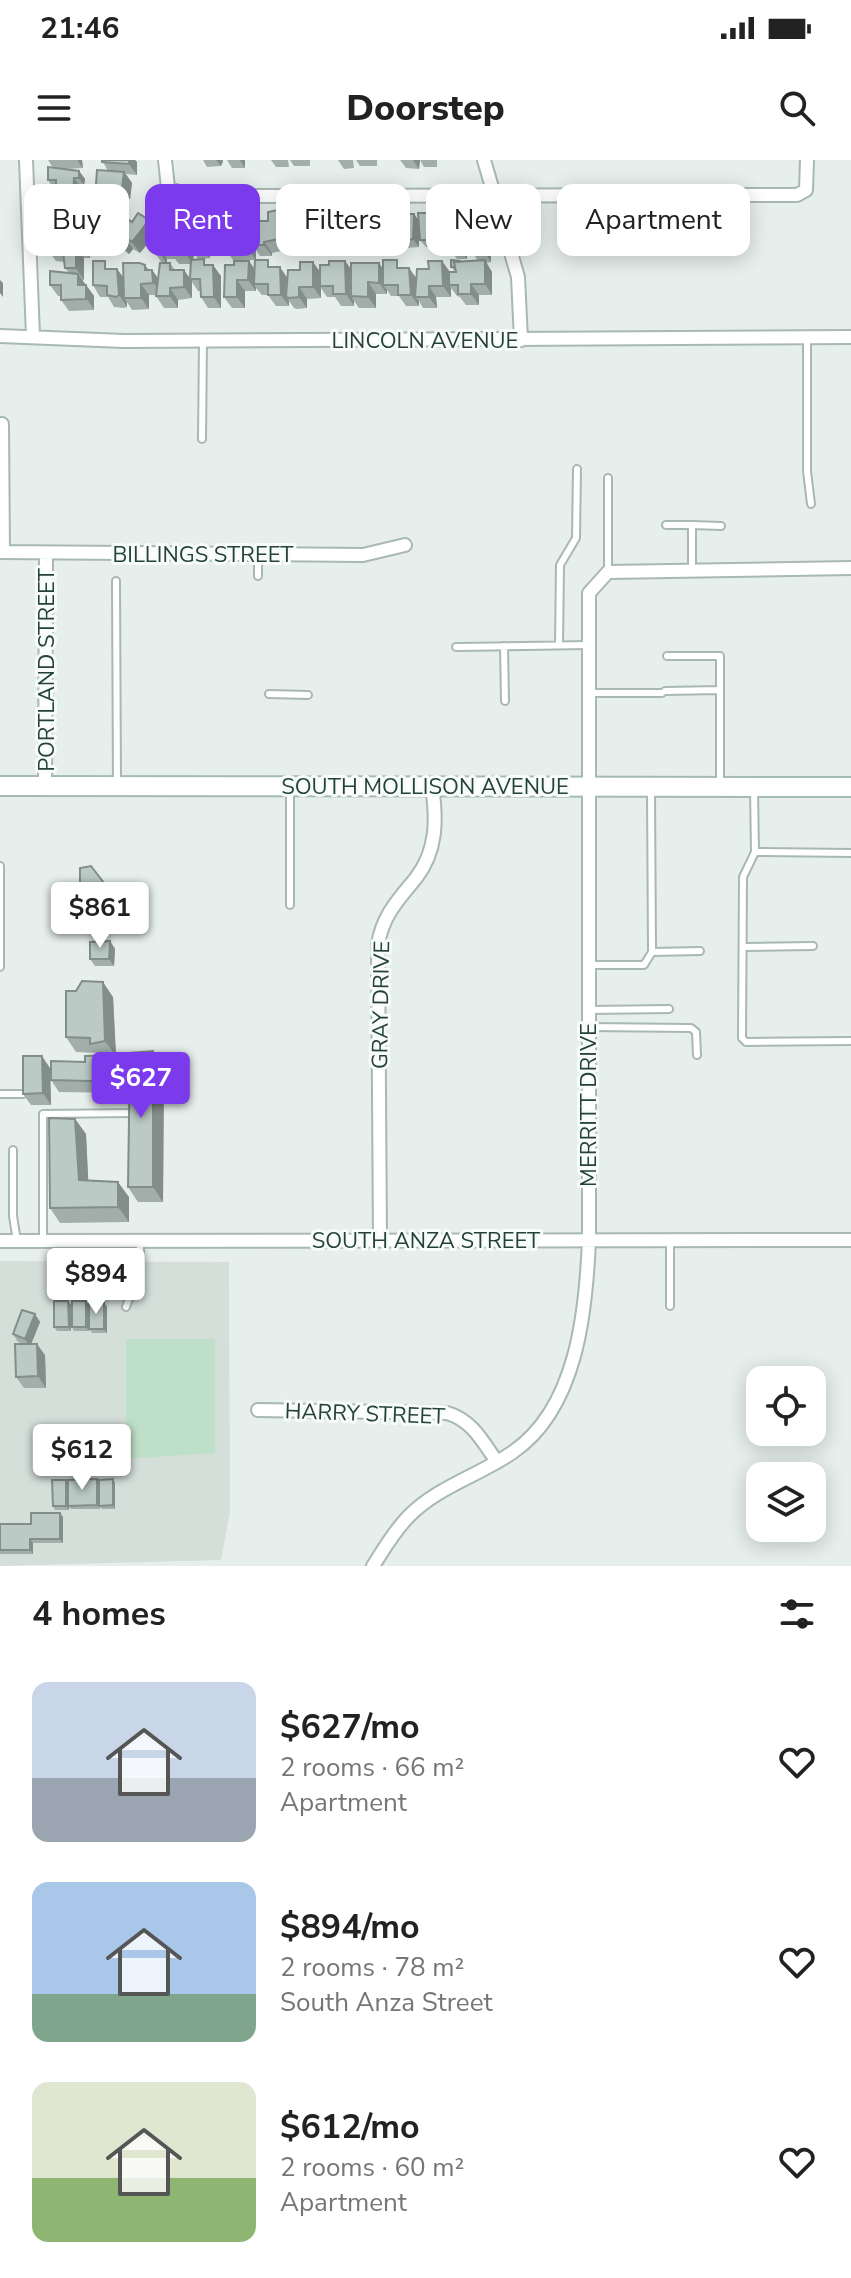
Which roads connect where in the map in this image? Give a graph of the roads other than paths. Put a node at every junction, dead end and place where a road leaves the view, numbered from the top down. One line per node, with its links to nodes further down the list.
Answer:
1 (26, 160): 10 (street)
2 (165, 160): 6 (street)
3 (484, 160): 5 (street)
4 (807, 160): 7 (street)
5 (493, 184)
6 (426, 196)
7 (541, 196)
8 (513, 256): 13 (street)
9 (0, 336): 10 (street, LINCOLN AVENUE)
10 (33, 336): 14 (street, LINCOLN AVENUE)
11 (807, 337): 12 (street, LINCOLN AVENUE); 13 (street, LINCOLN AVENUE); 19 (lane)
12 (851, 337)
13 (521, 340): 14 (street, LINCOLN AVENUE)
14 (203, 341): 16 (lane)
15 (2, 424): 24 (street)
16 (202, 439)
17 (577, 469): 32 (lane)
18 (608, 478): 28 (lane)
19 (811, 504)
20 (666, 525): 21 (lane)
21 (692, 525): 22 (lane); 29 (lane)
22 (721, 526)
23 (405, 545): 26 (street, BILLINGS STREET)
24 (2, 552): 25 (street, BILLINGS STREET)
25 (46, 554): 26 (street, BILLINGS STREET); 42 (street, PORTLAND STREET)
26 (258, 555): 30 (lane)
27 (851, 568): 29 (street)
28 (614, 572): 29 (street); 33 (street, MERRITT DRIVE)
29 (692, 572)
30 (258, 576)
31 (116, 581): 44 (lane)
32 (559, 645): 33 (lane); 34 (lane)
33 (588, 645): 38 (street, MERRITT DRIVE)
34 (504, 646): 35 (lane); 41 (lane)
35 (456, 647)
36 (667, 656): 37 (lane)
37 (720, 690): 38 (lane); 49 (lane)
38 (588, 693): 47 (street, MERRITT DRIVE)
39 (269, 694): 40 (lane)
40 (308, 695)
41 (505, 701)
42 (45, 785): 43 (main road, SOUTH MOLLISON AVENUE); 44 (main road, SOUTH MOLLISON AVENUE)
43 (0, 786)
44 (117, 786): 45 (main road, SOUTH MOLLISON AVENUE)
45 (290, 786): 46 (main road, SOUTH MOLLISON AVENUE); 55 (lane)
46 (432, 787): 47 (main road, SOUTH MOLLISON AVENUE); 72 (street, GRAY DRIVE)
47 (587, 787): 48 (main road, SOUTH MOLLISON AVENUE); 60 (street, MERRITT DRIVE)
48 (651, 787): 49 (main road, SOUTH MOLLISON AVENUE); 59 (lane)
49 (720, 787): 50 (main road, SOUTH MOLLISON AVENUE)
50 (754, 787): 51 (main road, SOUTH MOLLISON AVENUE); 52 (lane)
51 (851, 787)
52 (755, 852): 53 (lane); 57 (lane)
53 (851, 853)
54 (0, 866): 61 (lane)
55 (290, 905)
56 (813, 946): 57 (lane)
57 (743, 947): 65 (lane)
58 (700, 951): 59 (lane)
59 (652, 952): 60 (lane)
60 (588, 965): 63 (street, MERRITT DRIVE)
61 (0, 967)
62 (669, 1009): 63 (lane)
63 (588, 1010): 64 (street, MERRITT DRIVE)
64 (588, 1027): 66 (lane); 73 (street, MERRITT DRIVE)
65 (851, 1041)
66 (697, 1055)
67 (0, 1094): 68 (lane)
68 (23, 1094)
69 (131, 1113): 78 (lane)
70 (13, 1150): 77 (lane)
71 (140, 1240): 72 (street, SOUTH ANZA STREET); 78 (street, SOUTH ANZA STREET); 80 (lane)
72 (380, 1240): 73 (street, SOUTH ANZA STREET)
73 (589, 1240): 74 (street, SOUTH ANZA STREET); 82 (street, MERRITT DRIVE)
74 (670, 1240): 75 (street, SOUTH ANZA STREET); 79 (lane)
75 (851, 1240)
76 (0, 1241): 77 (street, SOUTH ANZA STREET)
77 (17, 1241): 78 (street, SOUTH ANZA STREET)
78 (43, 1241)
79 (670, 1306)
80 (126, 1307)
81 (258, 1410): 82 (street, HARRY STREET)
82 (497, 1462): 83 (street, MERRITT DRIVE)
83 (373, 1566)

